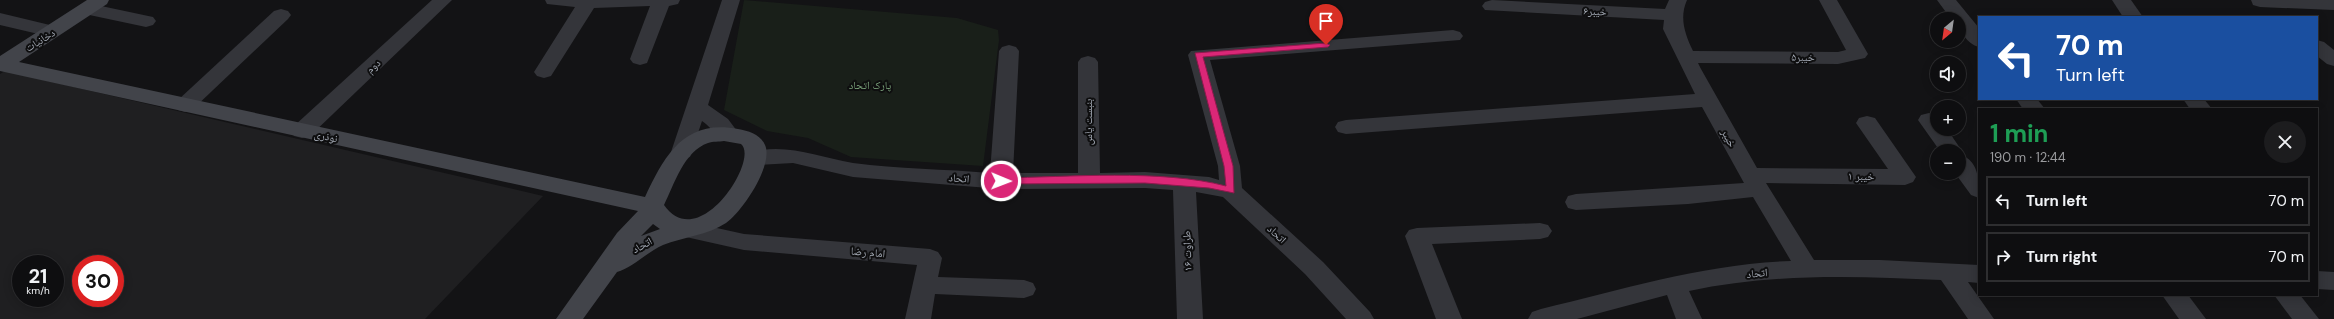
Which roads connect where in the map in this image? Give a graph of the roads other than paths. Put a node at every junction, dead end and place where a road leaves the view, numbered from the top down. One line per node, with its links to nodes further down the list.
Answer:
1 (443, 0): 42 (street, دوم)
2 (554, 0): 11 (street)
3 (662, 0): 4 (street); 10 (street); 27 (street)
4 (671, 0)
5 (731, 0): 36 (street)
6 (1828, 0): 26 (street, خیبر۵)
7 (1946, 0): 23 (street)
8 (2121, 0): 17 (street)
9 (2260, 0): 12 (street); 18 (street)
10 (623, 1): 11 (street)
11 (588, 2): 31 (street)
12 (2334, 4)
13 (1492, 6): 15 (street, خیبر۶)
14 (89, 7): 20 (street); 21 (street, دخانیات); 30 (street, دخانیات)
15 (1676, 8): 26 (street, خیبر)
16 (281, 15): 35 (street)
17 (2132, 16)
18 (2280, 16)
19 (0, 19): 21 (street)
20 (146, 21)
21 (47, 30): 30 (street, دخانیات)
22 (1453, 36): 52 (street)
23 (1978, 40)
24 (2318, 47): 28 (street)
25 (1009, 51): 47 (street)
26 (1686, 57): 32 (street, خیبر)
27 (640, 59)
28 (2334, 60)
29 (1088, 62): 48 (street, بنبست یاس)
30 (0, 63): 35 (street, نوذری)
31 (544, 72)
32 (1708, 100): 41 (street); 49 (street, خیبر)
33 (2027, 100): 37 (street)
34 (2194, 100): 38 (street)
35 (185, 105): 42 (street, نوذری)
36 (697, 107): 43 (street); 45 (street)
37 (2033, 108)
38 (2200, 108)
39 (1929, 120): 44 (street)
40 (1866, 123): 49 (street, خیبر ۱)
41 (1346, 126)
42 (302, 131): 54 (street, نوذری)
43 (744, 144): 45 (street); 47 (street, اتحاد); 55 (street, اتحاد)
44 (1946, 144)
45 (682, 152): 54 (street)
46 (1966, 172): 51 (street)
47 (1001, 181): 48 (street, اتحاد)
48 (1089, 181): 50 (street, اتحاد)
49 (1755, 182): 53 (street); 59 (street, خیبر)
50 (1184, 183): 52 (street, اتحاد); 70 (street, طراوت ۱۶)
51 (1978, 189)
52 (1231, 191): 71 (street, اتحاد)
53 (1576, 202)
54 (653, 208): 56 (street); 60 (street, اتحاد)
55 (726, 210): 56 (street, اتحاد); 58 (street)
56 (685, 229): 58 (street, امام رضا); 60 (street, اتحاد)
57 (1540, 231): 72 (street)
58 (744, 242): 63 (street, امام رضا)
59 (1808, 269): 61 (street, اتحاد); 64 (street, اتحاد)
60 (604, 272): 68 (street, اتحاد)
61 (1948, 272): 62 (street, اتحاد); 75 (street)
62 (1978, 274)
63 (925, 285): 65 (street); 69 (street, امام رضا)
64 (1675, 286): 73 (street, اتحاد); 74 (street)
65 (1024, 289)
66 (2175, 296): 76 (street)
67 (2287, 296): 77 (street)
68 (569, 319)
69 (918, 319)
70 (1190, 319)
71 (1361, 319)
72 (1449, 319)
73 (1541, 319)
74 (1689, 319)
75 (1981, 319)
76 (2193, 319)
77 (2306, 319)

